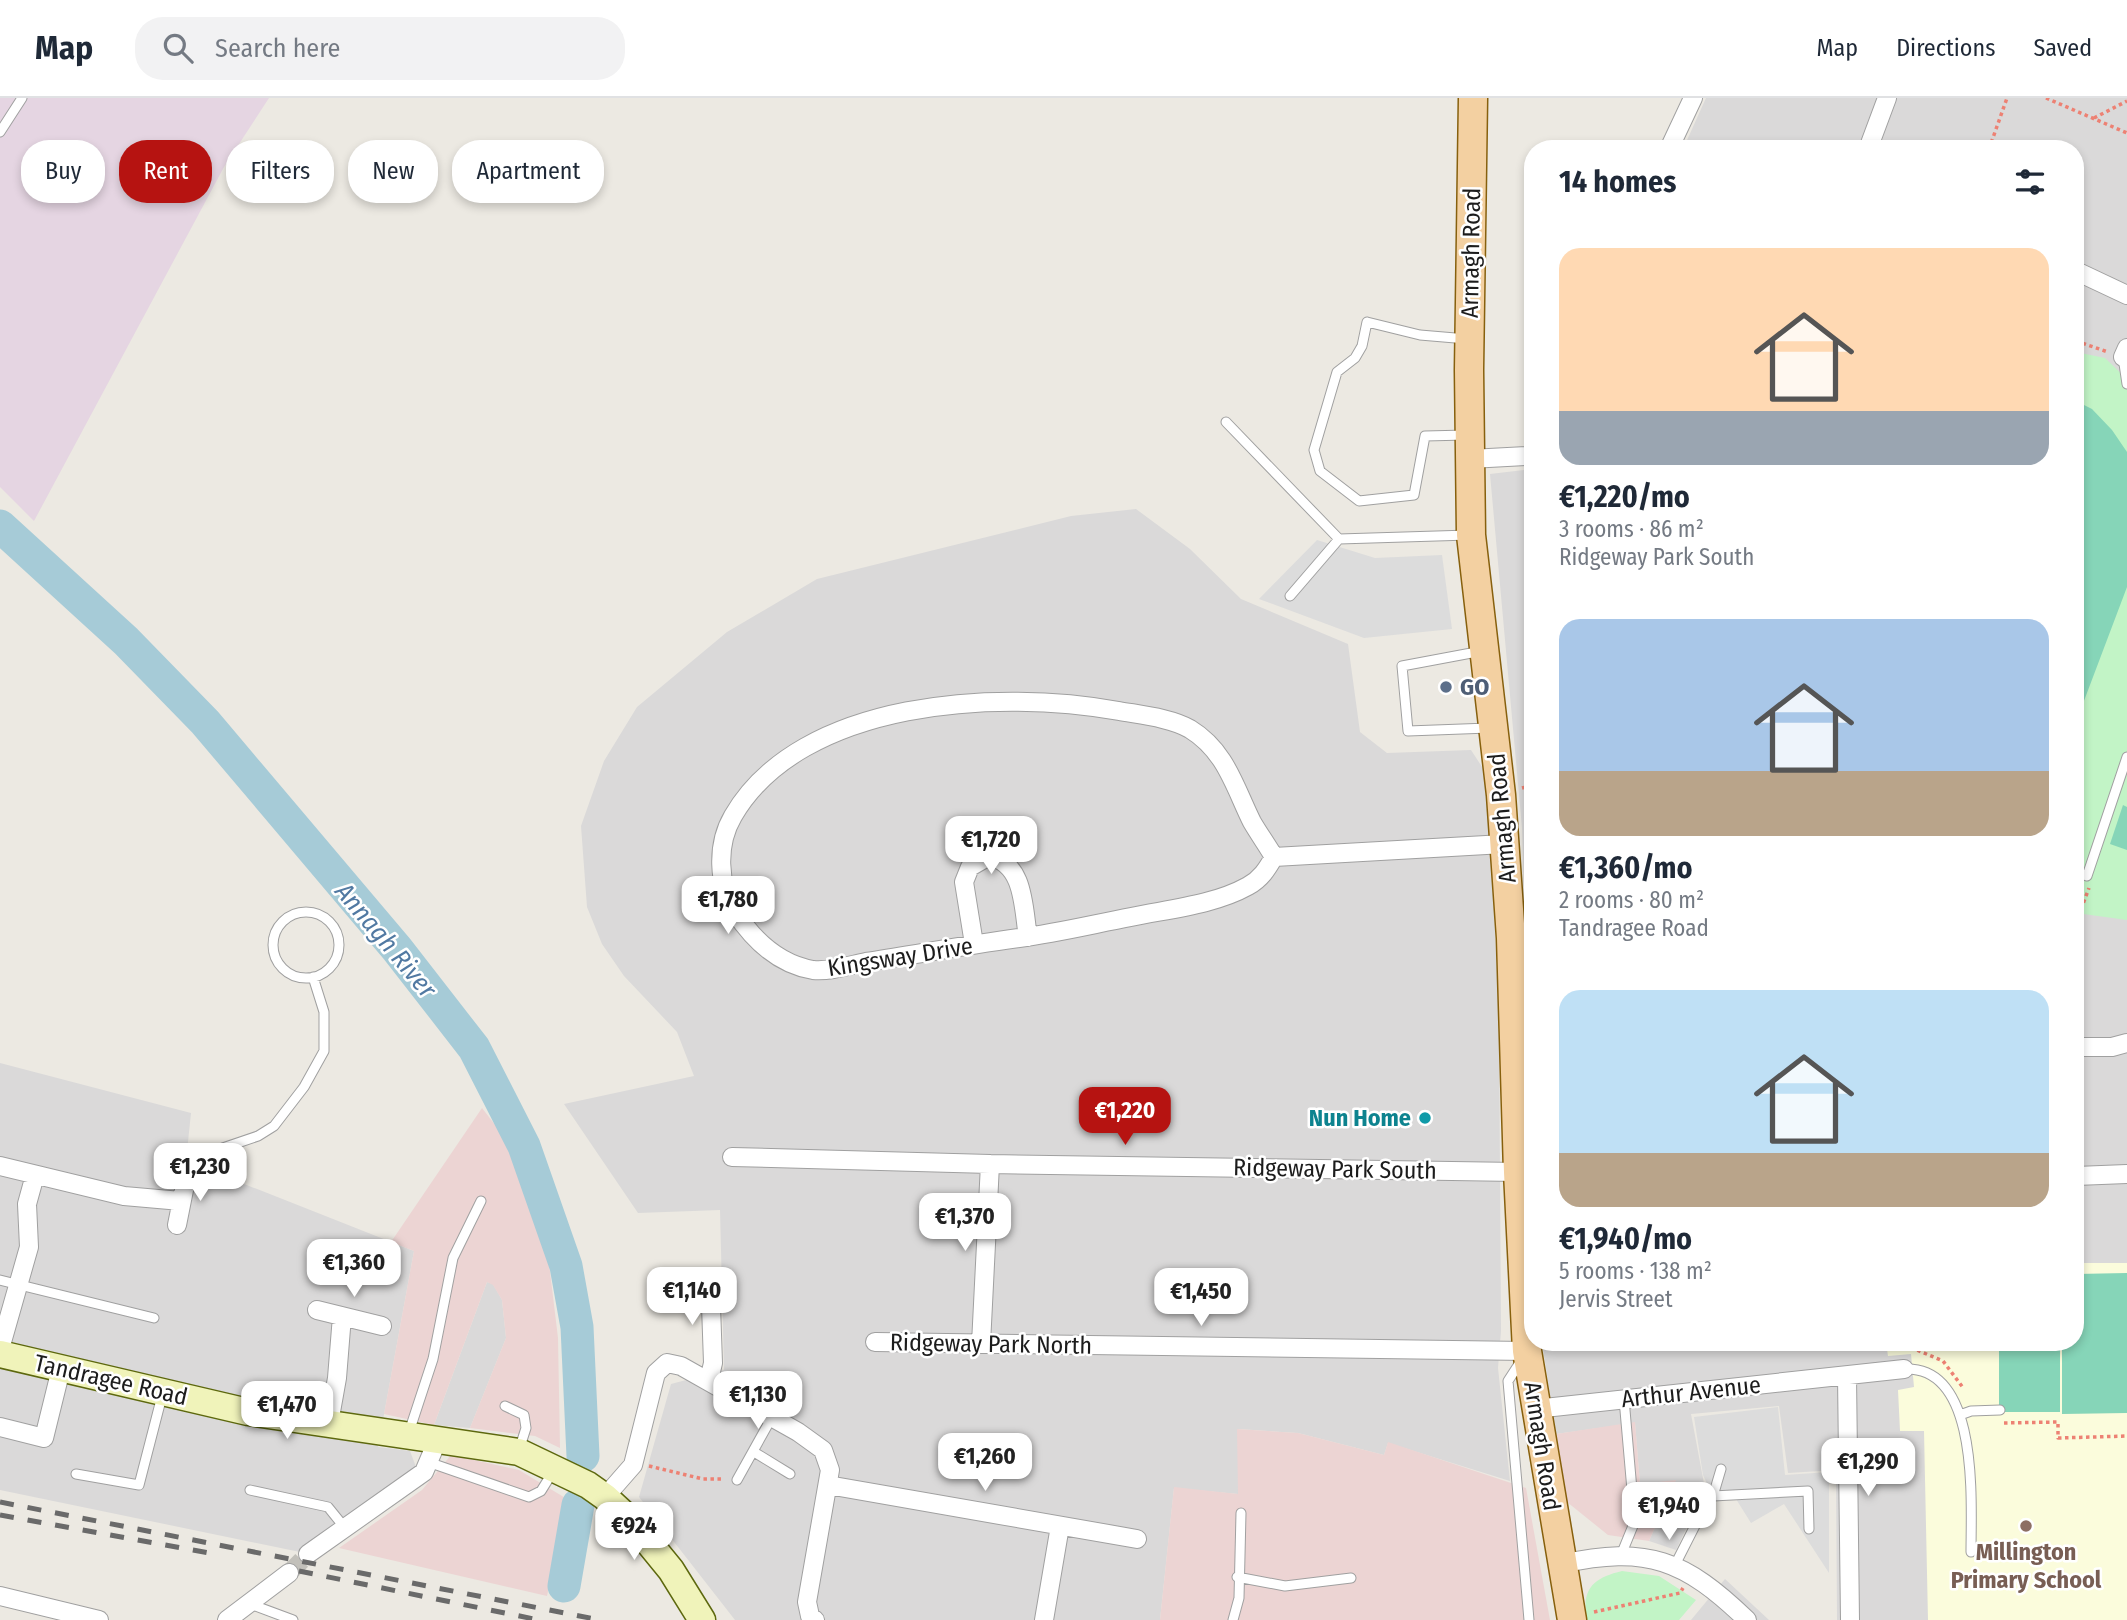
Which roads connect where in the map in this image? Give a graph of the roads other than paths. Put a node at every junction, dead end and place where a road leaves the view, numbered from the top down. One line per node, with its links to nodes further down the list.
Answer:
1 (22, 98): 5 (lane)
2 (1473, 98): 10 (main road, Armagh Road)
3 (1693, 98): 6 (street)
4 (1887, 98): 7 (street)
5 (0, 132)
6 (1674, 140)
7 (1871, 140)
8 (2084, 275): 9 (street)
9 (2127, 295)
10 (1469, 340): 14 (main road, Armagh Road); 14 (lane)
11 (2125, 352): 12 (lane)
12 (2127, 384)
13 (1226, 422): 17 (lane)
14 (1470, 447): 15 (street); 16 (main road, Armagh Road)
15 (1524, 455)
16 (1471, 535): 17 (lane); 19 (main road, Armagh Road)
17 (1339, 539): 18 (lane)
18 (1290, 596)
19 (1484, 651): 20 (main road, Armagh Road); 20 (lane)
20 (1494, 728): 22 (main road, Armagh Road)
21 (2127, 757): 24 (lane)
22 (1504, 844): 23 (street); 29 (main road, Armagh Road)
23 (1274, 857): 25 (street, Kingsway Drive); 26 (street, Kingsway Drive)
24 (2084, 875)
25 (1028, 937): 26 (street, Kingsway Drive); 26 (street)
26 (974, 944)
27 (313, 977): 27 (lane); 37 (lane)
28 (2127, 1043): 30 (street)
29 (1524, 1044): 34 (main road, Armagh Road)
30 (2084, 1047)
31 (732, 1157): 32 (street, Ridgeway Park South)
32 (990, 1164): 34 (street, Ridgeway Park South); 51 (street)
33 (0, 1166): 36 (street)
34 (1518, 1172): 41 (main road, Armagh Road)
35 (2127, 1174): 38 (street)
36 (34, 1175): 39 (street); 44 (street)
37 (187, 1175): 39 (street)
38 (2084, 1176)
39 (181, 1201): 42 (street)
40 (481, 1201): 70 (lane)
41 (1524, 1205)
42 (177, 1224)
43 (0, 1280): 44 (lane)
44 (18, 1284): 48 (lane); 52 (street)
45 (685, 1291): 60 (street)
46 (317, 1310): 47 (street)
47 (342, 1316): 49 (street); 68 (street)
48 (154, 1318)
49 (382, 1325)
50 (875, 1342): 51 (street, Ridgeway Park North)
51 (981, 1344): 53 (street, Ridgeway Park North)
52 (0, 1349)
53 (1524, 1350)
54 (1526, 1351): 106 (lane)
55 (1527, 1351): 64 (main road, Armagh Road)
56 (0, 1354): 57 (main road, Tandragee Road)
57 (61, 1369): 61 (main road, Tandragee Road); 69 (street)
58 (1904, 1369): 59 (street, Arthur Avenue); 66 (lane)
59 (1847, 1376): 62 (street, Arthur Avenue); 108 (street)
60 (709, 1380): 67 (street); 81 (street)
61 (163, 1393): 68 (main road, Tandragee Road); 76 (lane)
62 (1624, 1399): 64 (street, Arthur Avenue); 90 (lane)
63 (505, 1406): 72 (lane)
64 (1535, 1409): 91 (main road, Armagh Road)
65 (2000, 1410): 66 (lane)
66 (1960, 1415): 88 (lane)
67 (772, 1418): 73 (lane); 79 (street)
68 (329, 1423): 70 (main road, Tandragee Road)
69 (0, 1427)
70 (408, 1434): 71 (main road, Tandragee Road)
71 (433, 1450): 72 (main road, Tandragee Road); 74 (lane); 85 (street)
72 (519, 1452): 74 (main road, Tandragee Road)
73 (754, 1452): 77 (lane); 78 (lane)
74 (555, 1469): 81 (main road, Tandragee Road)
75 (1721, 1469): 82 (lane)
76 (76, 1474)
77 (790, 1474)
78 (737, 1480)
79 (828, 1485): 84 (street); 103 (street)
80 (250, 1490): 85 (lane)
81 (597, 1491): 102 (main road, Tandragee Road)
82 (1713, 1496): 86 (lane); 92 (lane)
83 (1241, 1513): 94 (lane)
84 (1060, 1526): 87 (street); 104 (street)
85 (345, 1528): 89 (street)
86 (1809, 1529)
87 (1137, 1539)
88 (1972, 1552)
89 (309, 1554)
90 (1621, 1555): 91 (street); 92 (street)
91 (1562, 1564): 98 (main road, Armagh Road)
92 (1682, 1571): 107 (street)
93 (289, 1573): 97 (street)
94 (1237, 1577): 95 (lane); 105 (lane)
95 (1351, 1578)
96 (0, 1596): 99 (street)
97 (250, 1604): 100 (street); 101 (lane)
98 (1572, 1619)
99 (99, 1620)
100 (227, 1620)
101 (293, 1620)
102 (702, 1620)
103 (815, 1620)
104 (1044, 1620)
105 (1233, 1620)
106 (1529, 1620)
107 (1747, 1620)
108 (1850, 1620)

